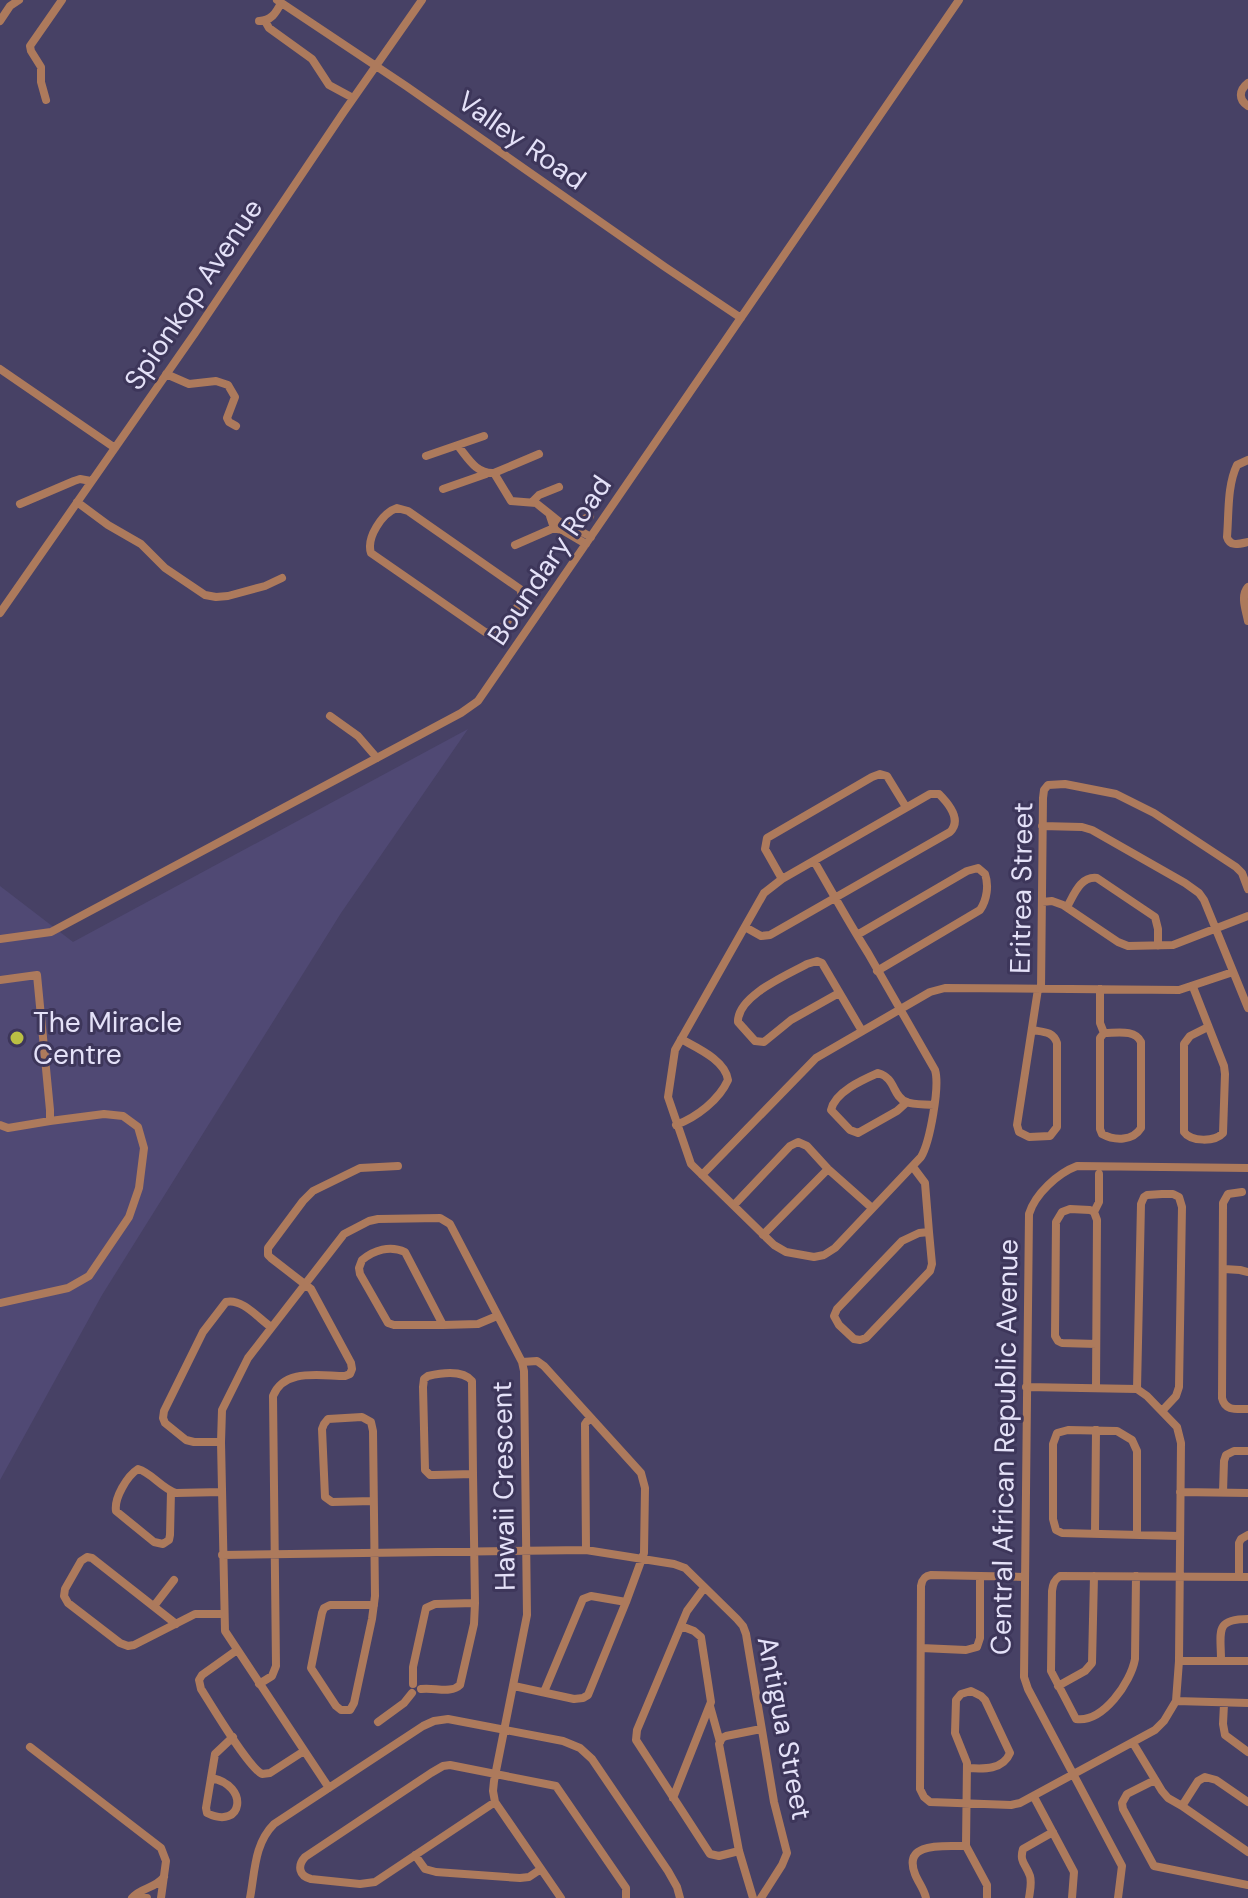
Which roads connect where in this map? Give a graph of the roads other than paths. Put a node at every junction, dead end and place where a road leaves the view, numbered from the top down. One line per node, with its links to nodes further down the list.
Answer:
1 (19, 0): 6 (street)
2 (62, 0): 10 (street)
3 (422, 0): 7 (street, Spionkop Avenue)
4 (959, 0): 12 (street, Boundary Road)
5 (279, 2): 7 (street, Valley Road); 9 (street)
6 (0, 21)
7 (376, 65): 9 (street, Spionkop Avenue); 12 (street, Valley Road)
8 (1245, 87): 11 (street)
9 (353, 98): 14 (street, Spionkop Avenue)
10 (46, 100)
11 (1248, 106)
12 (741, 318): 33 (street, Boundary Road)
13 (0, 369): 18 (street)
14 (166, 374): 15 (street); 18 (street, Spionkop Avenue)
15 (236, 426)
16 (484, 436): 17 (street)
17 (458, 446): 20 (street); 22 (street)
18 (115, 448): 23 (street, Spionkop Avenue)
19 (539, 454): 22 (street)
20 (426, 456)
21 (1248, 460): 34 (street)
22 (490, 473): 25 (street); 27 (street)
23 (91, 481): 26 (street, Spionkop Avenue); 28 (street)
24 (559, 487): 27 (street)
25 (443, 489)
26 (77, 502): 36 (street); 38 (street, Spionkop Avenue)
27 (532, 502): 29 (street)
28 (20, 504)
29 (550, 516): 31 (street); 32 (street)
30 (590, 516): 32 (street)
31 (554, 528): 32 (street); 35 (street)
32 (566, 528): 33 (street)
33 (589, 540): 40 (street, Boundary Road)
34 (1248, 542)
35 (515, 545)
36 (282, 578)
37 (1248, 587): 39 (street)
38 (0, 613)
39 (1248, 621)
40 (519, 623): 40 (street); 42 (street, Boundary Road)
41 (330, 716): 42 (street)
42 (377, 758): 55 (street, Boundary Road)
43 (906, 807): 45 (street); 46 (street); 48 (street)
44 (1042, 826): 47 (street, Eritrea Street); 49 (street, Eritrea Street); 53 (street)
45 (814, 861): 46 (street); 48 (street)
46 (782, 879): 52 (street)
47 (1248, 889)
48 (835, 897): 52 (street); 54 (street)
49 (1042, 902): 50 (street); 61 (street, Eritrea Street)
50 (1067, 907): 56 (street); 56 (street)
51 (1248, 916): 53 (street)
52 (745, 927): 70 (street)
53 (1216, 928): 56 (street); 58 (street)
54 (857, 935): 57 (street); 57 (street)
55 (0, 939)
56 (1158, 946)
57 (877, 971): 65 (street)
58 (1233, 972): 60 (street); 64 (street)
59 (0, 980): 73 (street)
60 (1193, 987): 62 (street); 66 (street)
61 (1040, 989): 62 (street); 65 (street); 67 (street, Eritrea Street)
62 (1100, 989): 69 (street)
63 (839, 993): 63 (street); 68 (street)
64 (1248, 1008)
65 (899, 1009): 68 (street); 72 (street)
66 (1208, 1027): 66 (street)
67 (1032, 1030): 67 (street, Eritrea Street)
68 (862, 1031): 81 (street)
69 (1104, 1033): 69 (street)
70 (681, 1039): 75 (street); 75 (street)
71 (907, 1102): 71 (street); 72 (street)
72 (934, 1105): 77 (street)
73 (50, 1121): 74 (street); 91 (street)
74 (0, 1125)
75 (676, 1125): 81 (street)
76 (398, 1166): 90 (street)
77 (913, 1167): 84 (street); 86 (street)
78 (1248, 1168): 97 (street, Central African Republic Avenue)
79 (828, 1169): 83 (street); 84 (street); 87 (street)
80 (1099, 1174): 85 (street)
81 (702, 1175): 83 (street)
82 (1242, 1192): 88 (street)
83 (734, 1205): 87 (street)
84 (872, 1208): 87 (street)
85 (1094, 1212): 95 (street); 95 (street)
86 (929, 1232): 86 (street)
87 (763, 1235)
88 (1224, 1269): 89 (street); 100 (street)
89 (1248, 1272)
90 (305, 1285): 92 (street, Hawaii Crescent); 94 (street, Hawaii Crescent); 121 (street)
91 (0, 1303)
92 (497, 1316): 93 (street); 96 (street, Hawaii Crescent)
93 (443, 1325): 93 (street)
94 (271, 1327): 104 (street, Hawaii Crescent); 104 (street)
95 (1096, 1344): 98 (street)
96 (522, 1362): 102 (street); 119 (street, Hawaii Crescent)
97 (1026, 1387): 98 (street); 129 (street, Central African Republic Avenue)
98 (1096, 1387): 99 (street)
99 (1137, 1389): 101 (street); 101 (street)
100 (1248, 1409)
101 (1162, 1411): 109 (street)
102 (590, 1417): 117 (street); 123 (street)
103 (1096, 1430): 113 (street); 113 (street); 114 (street)
104 (221, 1442): 108 (street, Hawaii Crescent)
105 (1248, 1451): 110 (street)
106 (473, 1474): 106 (street); 118 (street)
107 (171, 1491): 107 (street); 108 (street)
108 (222, 1492): 122 (street, Hawaii Crescent)
109 (1180, 1492): 110 (street); 116 (street)
110 (1223, 1492): 111 (street)
111 (1248, 1493)
112 (373, 1501): 112 (street); 120 (street)
113 (1095, 1533): 114 (street)
114 (1137, 1534): 116 (street)
115 (1248, 1535): 128 (street)
116 (1179, 1536): 124 (street)
117 (586, 1550): 119 (street, Antigua Street); 123 (street, Antigua Street)
118 (475, 1551): 119 (street, Antigua Street); 120 (street, Antigua Street); 133 (street)
119 (526, 1551): 146 (street, Hawaii Crescent)
120 (375, 1553): 121 (street, Antigua Street); 134 (street)
121 (274, 1554): 122 (street, Antigua Street); 145 (street)
122 (222, 1555): 136 (street, Hawaii Crescent)
123 (642, 1558): 131 (street, Antigua Street); 132 (street)
124 (1179, 1575): 127 (street); 128 (street); 143 (street)
125 (980, 1576): 129 (street); 140 (street); 140 (street)
126 (1094, 1576): 127 (street); 147 (street); 147 (street)
127 (1136, 1576): 147 (street)
128 (1244, 1576)
129 (1024, 1577): 165 (street, Central African Republic Avenue)
130 (174, 1580): 135 (street)
131 (704, 1588): 139 (street); 155 (street, Antigua Street)
132 (626, 1602): 149 (street); 149 (street)
133 (475, 1603): 148 (street); 148 (street)
134 (374, 1605): 134 (street)
135 (154, 1606): 138 (street); 138 (street)
136 (224, 1614): 138 (street); 141 (street, Hawaii Crescent)
137 (1248, 1619): 142 (street)
138 (176, 1624)
139 (681, 1626): 153 (street); 170 (street)
140 (921, 1648): 173 (street)
141 (237, 1650): 145 (street, Hawaii Crescent); 157 (street)
142 (1221, 1660): 143 (street); 144 (street)
143 (1179, 1661): 150 (street)
144 (1248, 1661)
145 (259, 1684): 161 (street, Hawaii Crescent)
146 (514, 1686): 149 (street); 156 (street, Hawaii Crescent)
147 (1058, 1686)
148 (415, 1689): 154 (street)
149 (544, 1692)
150 (1176, 1701): 152 (street); 159 (street)
151 (1248, 1703): 152 (street)
152 (1224, 1704): 162 (street)
153 (710, 1706): 158 (street); 170 (street)
154 (378, 1722)
155 (761, 1729): 158 (street); 191 (street, Antigua Street)
156 (503, 1730): 164 (street, Hawaii Crescent); 168 (street); 189 (street)
157 (233, 1737): 161 (street); 166 (street)
158 (720, 1742): 177 (street)
159 (1133, 1743): 165 (street); 167 (street)
160 (30, 1747): 181 (street)
161 (304, 1751): 168 (street, Hawaii Crescent)
162 (1248, 1752)
163 (968, 1768): 163 (street); 173 (street)
164 (496, 1773): 171 (street, Hawaii Crescent); 179 (street); 188 (street)
165 (1075, 1775): 169 (street); 196 (street, Central African Republic Avenue)
166 (211, 1778): 166 (street)
167 (1155, 1780): 174 (street); 182 (street)
168 (329, 1788): 186 (street)
169 (1034, 1797): 173 (street); 175 (street)
170 (673, 1798): 177 (street)
171 (495, 1802): 179 (street); 180 (street)
172 (1248, 1802): 174 (street)
173 (966, 1804): 176 (street)
174 (1182, 1806): 178 (street)
175 (1053, 1832): 194 (street); 195 (street)
176 (966, 1846): 192 (street); 193 (street)
177 (739, 1851): 190 (street)
178 (1248, 1852)
179 (415, 1855): 180 (street)
180 (541, 1869): 187 (street)
181 (164, 1877): 183 (street); 185 (street)
182 (1248, 1885)
183 (135, 1898): 184 (street)
184 (147, 1898)
185 (161, 1898)
186 (250, 1898)
187 (561, 1898)
188 (626, 1898)
189 (680, 1898)
190 (753, 1898)
191 (761, 1898)
192 (926, 1898)
193 (987, 1898)
194 (1029, 1898)
195 (1072, 1898)
196 (1118, 1898)

